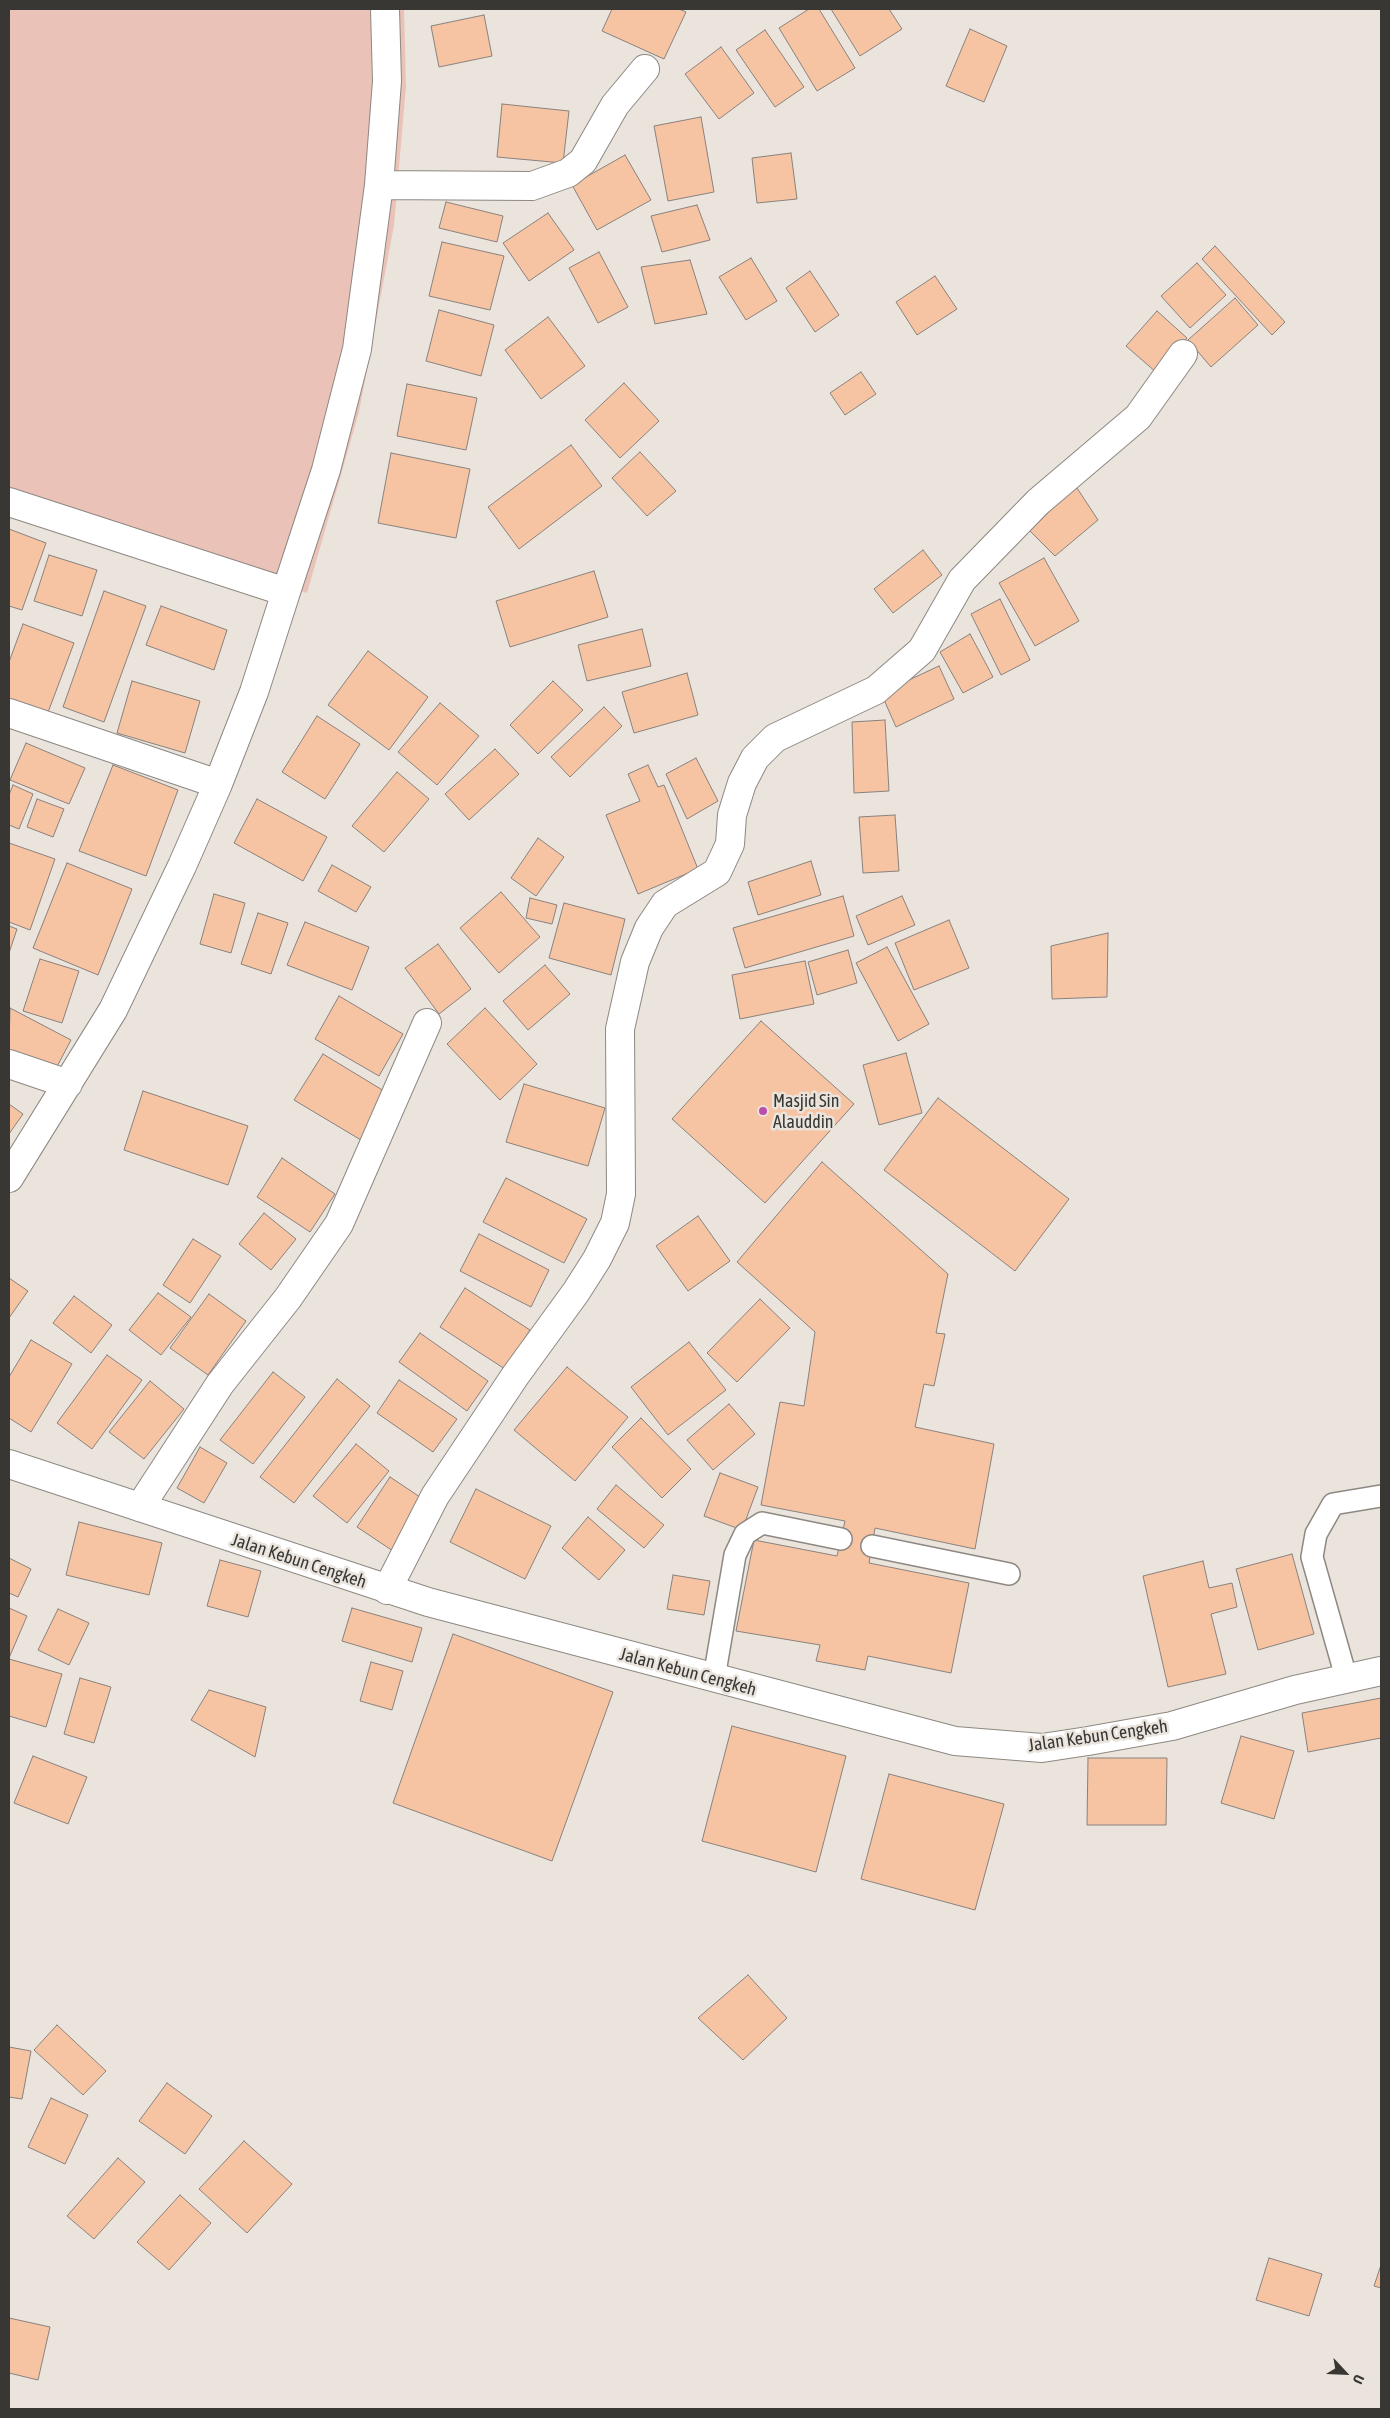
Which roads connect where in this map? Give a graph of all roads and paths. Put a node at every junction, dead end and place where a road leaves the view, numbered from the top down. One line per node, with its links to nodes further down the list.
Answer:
1 (385, 9): 3 (street)
2 (645, 69): 3 (street)
3 (379, 185): 6 (street)
4 (1184, 354): 19 (street)
5 (9, 502): 6 (street)
6 (286, 592): 8 (street)
7 (9, 713): 8 (street)
8 (218, 784): 11 (street)
9 (427, 1023): 15 (street)
10 (9, 1064): 11 (street)
11 (68, 1084): 12 (street)
12 (9, 1178)
13 (9, 1464): 15 (street, Jalan Kebun Cengkeh)
14 (1381, 1496): 21 (lane)
15 (140, 1507): 19 (street, Jalan Kebun Cengkeh)
16 (841, 1539): 22 (lane)
17 (872, 1546): 18 (lane)
18 (1009, 1574)
19 (387, 1590): 22 (street, Jalan Kebun Cengkeh)
20 (1381, 1671): 21 (street, Jalan Kebun Cengkeh)
21 (1346, 1677): 22 (street, Jalan Kebun Cengkeh)
22 (714, 1678)

